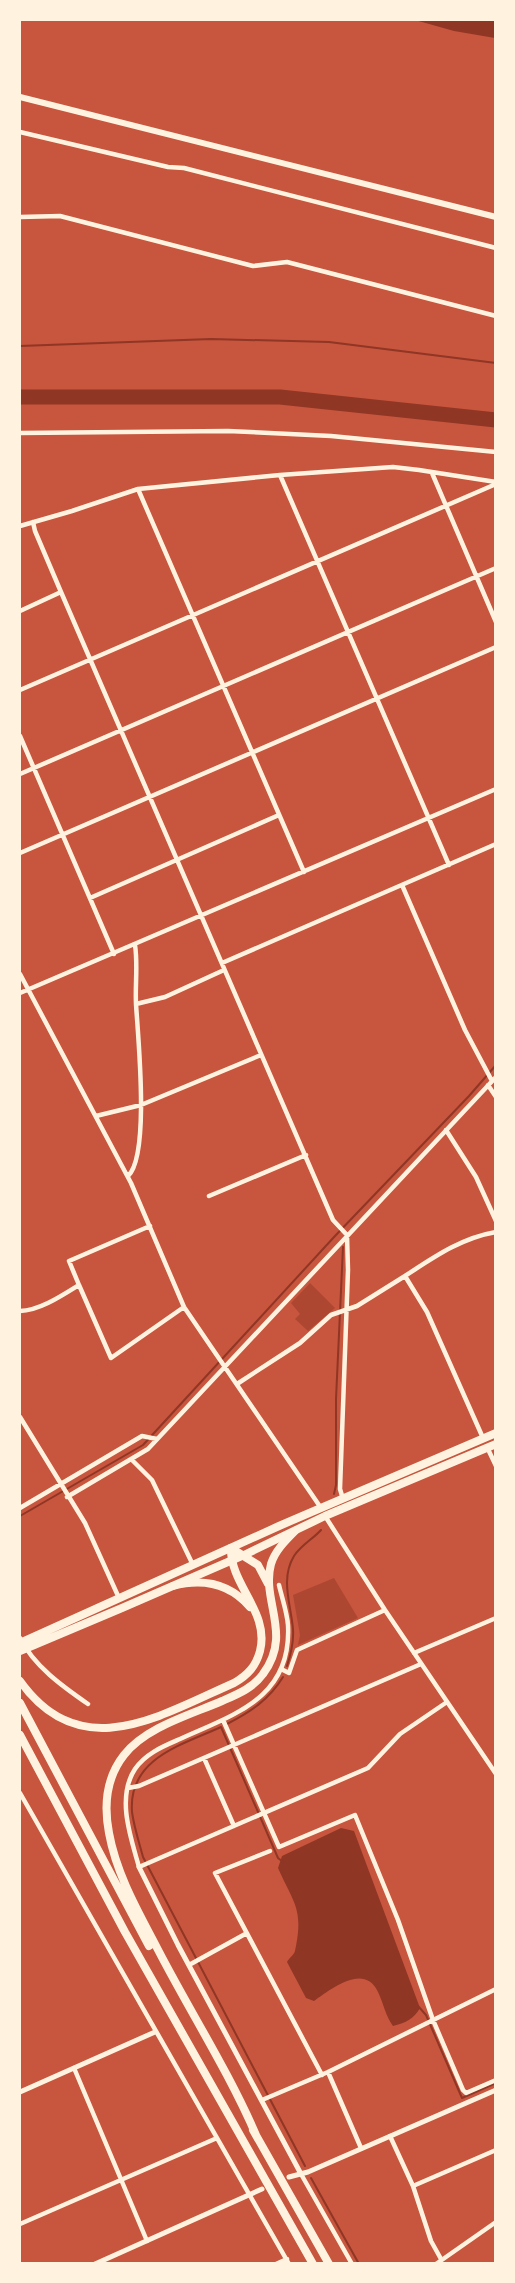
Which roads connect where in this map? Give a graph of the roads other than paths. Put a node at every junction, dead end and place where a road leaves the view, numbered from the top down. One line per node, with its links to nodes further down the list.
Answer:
1 (20, 98): 4 (main road)
2 (20, 132): 5 (street)
3 (20, 217): 6 (street)
4 (495, 217)
5 (495, 248)
6 (495, 315)
7 (20, 433): 8 (street)
8 (495, 452)
9 (432, 473): 10 (street); 11 (street); 13 (street)
10 (280, 475): 12 (street); 16 (street)
11 (495, 483): 13 (street)
12 (138, 489): 14 (street); 21 (street)
13 (446, 506): 16 (street); 18 (street)
14 (33, 522): 15 (street); 19 (street)
15 (20, 525)
16 (317, 561): 21 (street); 23 (street)
17 (495, 568): 18 (street)
18 (476, 577): 22 (street); 23 (street)
19 (61, 592): 20 (street); 25 (street)
20 (20, 611)
21 (194, 616): 25 (street); 26 (street)
22 (495, 622)
23 (348, 632): 26 (street); 28 (street)
24 (495, 647): 28 (street)
25 (91, 660): 27 (street); 29 (street)
26 (224, 685): 29 (street); 31 (street)
27 (20, 690)
28 (377, 698): 31 (street); 37 (street)
29 (121, 730): 32 (street); 35 (street)
30 (20, 736): 32 (street)
31 (253, 751): 35 (street); 36 (street)
32 (34, 768): 33 (street); 38 (street)
33 (20, 774)
34 (495, 789): 37 (street)
35 (149, 797): 38 (street); 41 (street)
36 (279, 815): 41 (street); 43 (street)
37 (429, 818): 42 (street); 43 (street)
38 (61, 835): 40 (street); 45 (street)
39 (495, 844): 42 (street)
40 (20, 853)
41 (178, 861): 45 (street); 46 (street)
42 (449, 865): 44 (street)
43 (304, 872): 46 (street)
44 (402, 885): 49 (street); 56 (street)
45 (90, 898): 48 (street)
46 (201, 916): 47 (street); 49 (street)
47 (135, 945): 48 (street); 54 (street)
48 (114, 954): 52 (street)
49 (222, 963): 50 (street)
50 (224, 970): 54 (street); 55 (street)
51 (20, 974): 52 (street)
52 (28, 990): 53 (street); 59 (street)
53 (20, 993)
54 (136, 1004): 58 (street)
55 (261, 1055): 58 (street); 61 (street)
56 (491, 1080): 57 (street); 60 (street)
57 (495, 1097)
58 (141, 1105): 59 (street); 62 (street)
59 (96, 1116): 62 (street)
60 (446, 1131): 64 (street); 66 (street)
61 (306, 1155): 63 (street); 66 (street)
62 (128, 1176): 65 (street)
63 (209, 1196)
64 (495, 1221)
65 (150, 1226): 69 (street); 70 (street)
66 (344, 1231): 71 (street); 73 (street)
67 (495, 1232): 68 (street)
68 (405, 1276): 71 (street); 77 (street)
69 (80, 1285): 70 (street); 72 (street)
70 (184, 1307): 73 (street)
71 (342, 1310): 74 (street); 84 (street)
72 (20, 1311)
73 (224, 1364): 74 (street); 78 (street)
74 (237, 1384): 86 (street)
75 (20, 1417): 82 (street)
76 (495, 1433): 77 (highway)
77 (483, 1438): 84 (highway)
78 (155, 1439): 80 (street); 82 (street)
79 (491, 1445): 81 (street); 87 (highway)
80 (132, 1460): 83 (street); 92 (street)
81 (495, 1466)
82 (61, 1486): 83 (street); 85 (street)
83 (66, 1495): 96 (street)
84 (343, 1498): 86 (highway)
85 (20, 1508)
86 (321, 1508): 87 (street); 89 (highway)
87 (325, 1516): 88 (highway); 97 (street)
88 (295, 1532): 90 (highway); 95 (highway)
89 (231, 1548): 90 (highway); 91 (highway); 92 (highway)
90 (244, 1555): 91 (highway); 95 (highway)
91 (231, 1560): 94 (highway); 99 (highway)
92 (193, 1565): 96 (highway)
93 (279, 1585): 103 (street)
94 (173, 1586): 99 (highway); 100 (highway)
95 (271, 1592): 133 (highway)
96 (120, 1598): 100 (highway)
97 (385, 1610): 101 (street); 103 (street)
98 (495, 1618): 101 (street)
99 (258, 1619): 104 (highway)
100 (21, 1644): 107 (street)
101 (414, 1653): 102 (street)
102 (421, 1664): 105 (street); 111 (street)
103 (281, 1669): 108 (street)
104 (20, 1681)
105 (447, 1702): 113 (street); 117 (street)
106 (20, 1703): 133 (highway)
107 (88, 1704)
108 (223, 1721): 111 (street); 114 (street)
109 (20, 1735): 116 (highway)
110 (20, 1744): 116 (highway)
111 (231, 1746): 112 (street); 117 (street)
112 (204, 1758): 114 (street); 118 (street)
113 (495, 1772)
114 (133, 1787): 120 (street)
115 (20, 1793): 125 (street)
116 (51, 1796): 151 (highway)
117 (264, 1814): 118 (street); 124 (street)
118 (234, 1826): 120 (street)
119 (270, 1851): 121 (street)
120 (141, 1866): 122 (street)
121 (247, 1933): 122 (street); 128 (street)
122 (192, 1963): 132 (street)
123 (495, 1989): 124 (street)
124 (432, 2020): 127 (street); 129 (street)
125 (155, 2032): 126 (street); 135 (street)
126 (74, 2068): 131 (street); 140 (street)
127 (328, 2072): 128 (street); 136 (street)
128 (322, 2074): 132 (street)
129 (495, 2080)
130 (495, 2090): 134 (street)
131 (20, 2092)
132 (264, 2099): 138 (street)
133 (256, 2135): 152 (highway)
134 (390, 2136): 136 (street); 141 (street)
135 (217, 2138): 140 (street); 143 (street)
136 (362, 2148): 138 (street)
137 (495, 2150): 141 (street)
138 (301, 2174): 139 (street); 153 (street)
139 (289, 2177)
140 (121, 2180): 145 (street); 146 (street)
141 (413, 2186): 147 (street)
142 (261, 2189): 143 (street)
143 (251, 2195): 146 (street); 148 (street)
144 (495, 2222): 147 (street)
145 (20, 2224)
146 (147, 2241): 149 (street)
147 (441, 2259): 154 (street)
148 (288, 2261): 150 (street)
149 (95, 2264)
150 (276, 2264)
151 (313, 2264)
152 (329, 2264)
153 (352, 2264)
154 (435, 2264)

